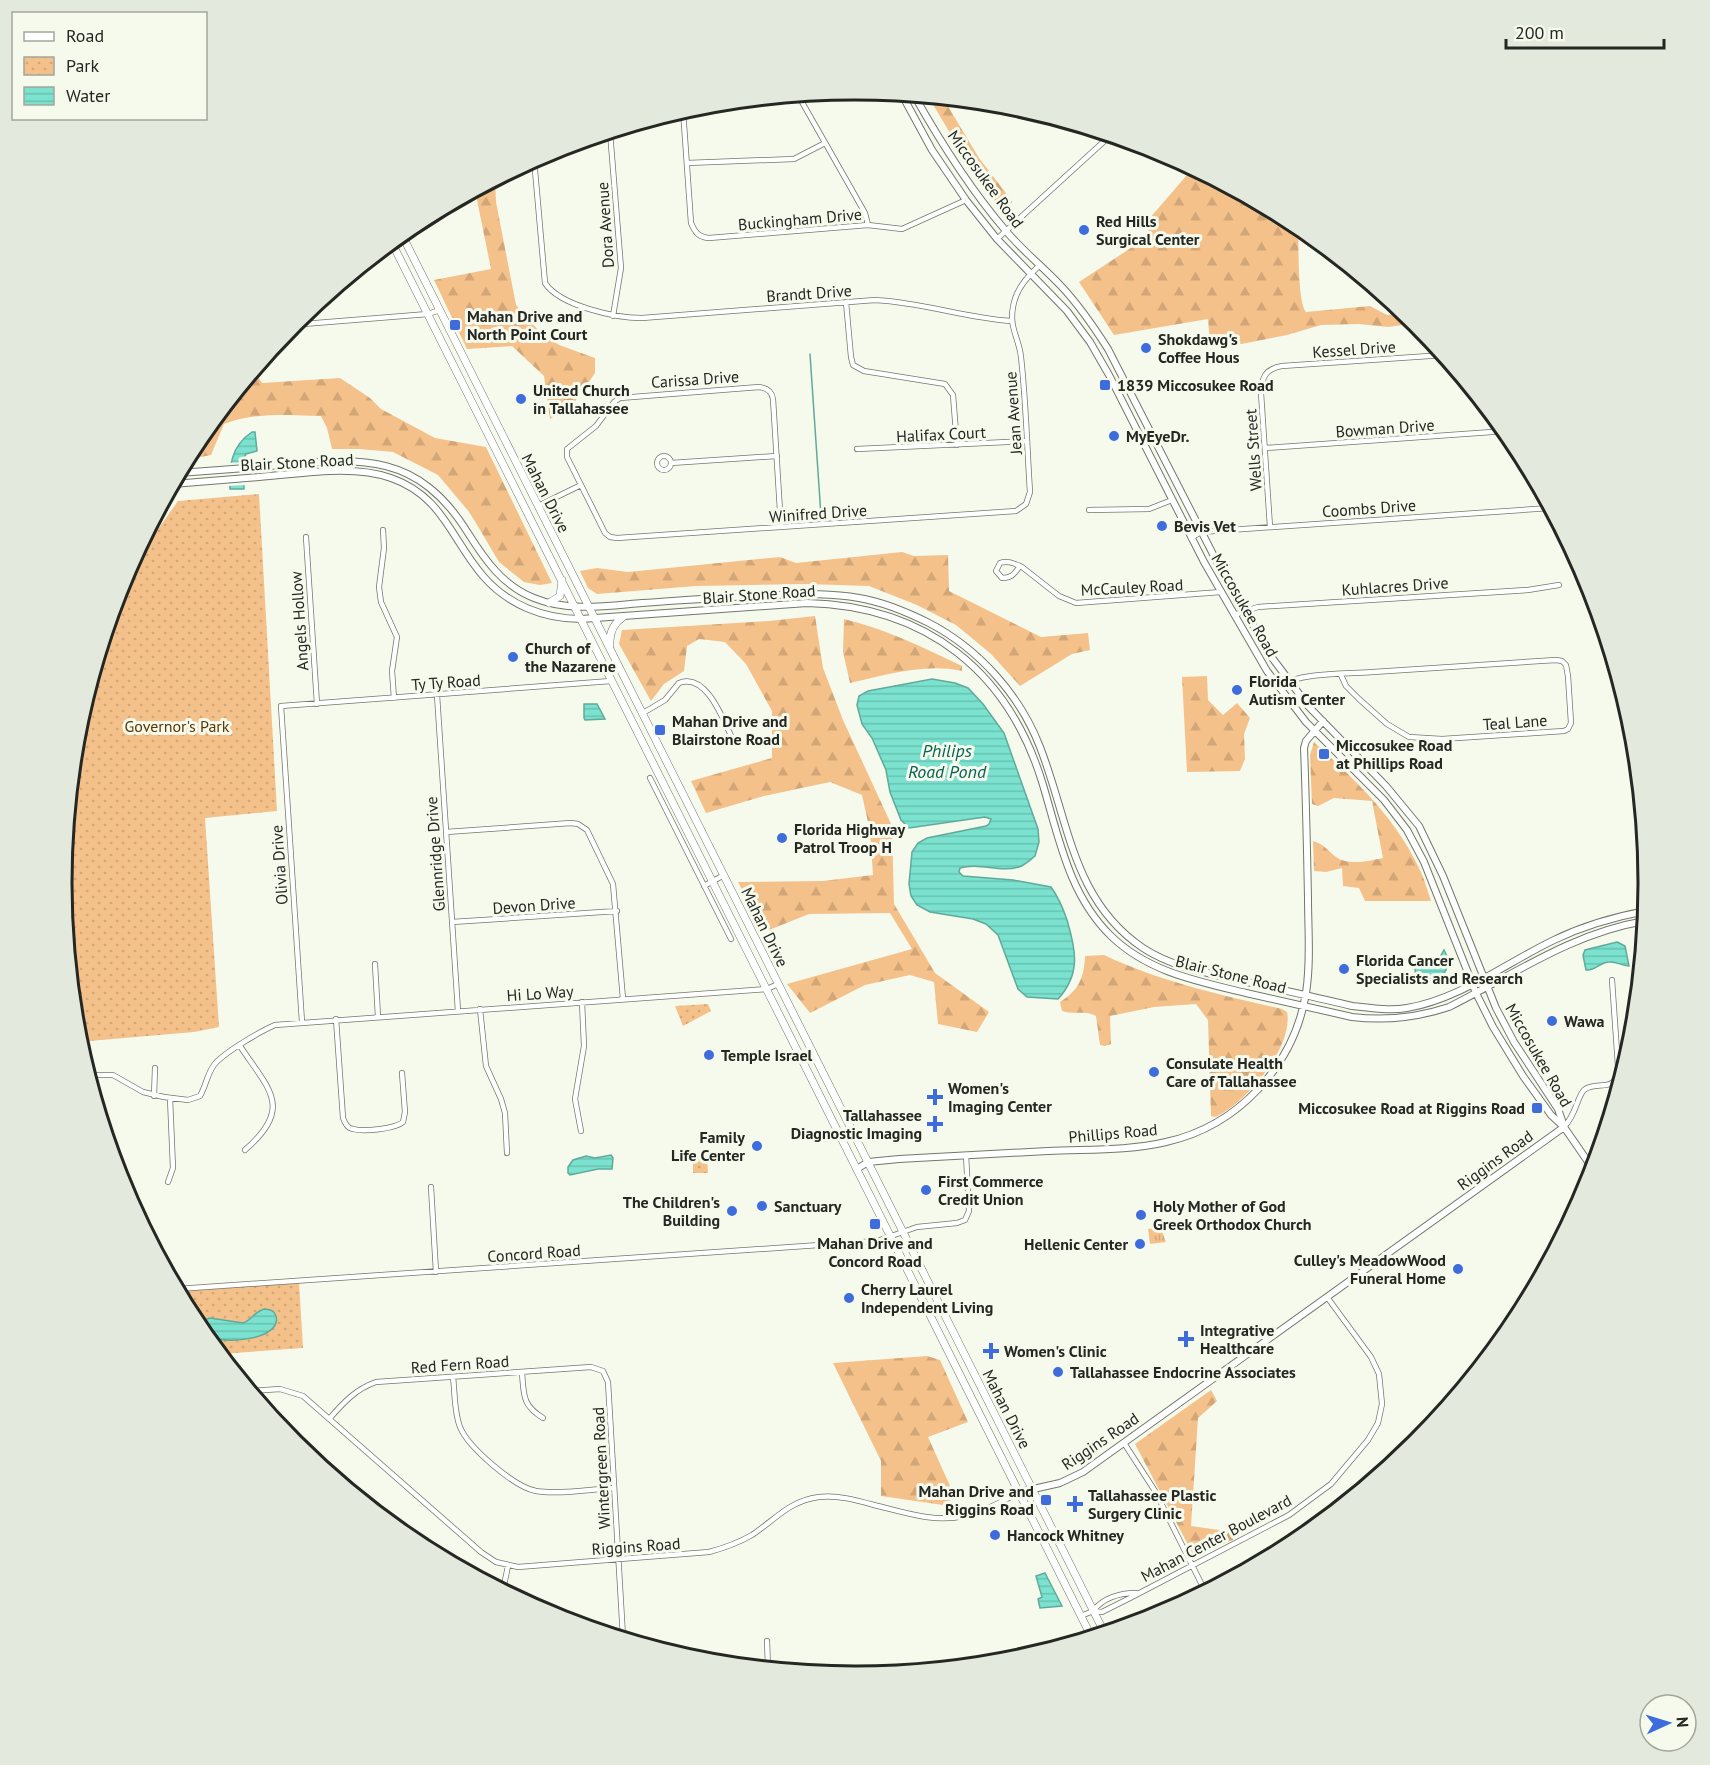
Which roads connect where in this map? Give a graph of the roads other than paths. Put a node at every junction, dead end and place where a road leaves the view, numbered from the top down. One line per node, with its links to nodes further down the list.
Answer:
1 (802, 101): 7 (street)
2 (905, 101): 10 (street, Miccosukee Road)
3 (918, 102): 12 (street, Miccosukee Road)
4 (683, 119): 8 (street)
5 (611, 139): 21 (street, Dora Avenue)
6 (1105, 140): 12 (street)
7 (825, 143): 8 (street); 11 (street)
8 (687, 163): 11 (street, Buckingham Drive)
9 (535, 168): 21 (street, Brandt Drive)
10 (966, 200): 11 (street, Buckingham Drive); 13 (street, Miccosukee Road)
11 (868, 225)
12 (1006, 231): 13 (street); 16 (street, Miccosukee Road)
13 (997, 238): 17 (street, Miccosukee Road)
14 (405, 242): 19 (main road, Mahan Drive)
15 (395, 249): 20 (main road, Mahan Drive)
16 (1040, 265): 17 (street); 25 (street, Miccosukee Road)
17 (1031, 273): 22 (street); 26 (street, Miccosukee Road)
18 (846, 302): 21 (street, Brandt Drive); 22 (street, Brandt Drive); 32 (street)
19 (440, 310): 20 (street); 27 (main road, Mahan Drive)
20 (428, 314): 23 (street); 29 (main road, Mahan Drive)
21 (613, 316)
22 (1011, 321): 31 (street, Jean Avenue)
23 (307, 324)
24 (1434, 356): 28 (street, Kessel Drive)
25 (1114, 361): 26 (street); 52 (street, Miccosukee Road)
26 (1104, 366): 43 (street, Miccosukee Road)
27 (471, 372): 29 (main road); 45 (main road, Mahan Drive)
28 (1266, 372): 33 (street, Wells Street)
29 (460, 378): 56 (main road, Mahan Drive)
30 (1495, 432): 33 (street, Bowman Drive)
31 (1026, 441): 32 (street, Halifax Court); 44 (street, Jean Avenue)
32 (957, 445): 34 (street, Halifax Court)
33 (1265, 448): 50 (street, Wells Street)
34 (857, 449)
35 (777, 456): 37 (street); 41 (street, Carissa Drive); 49 (street)
36 (316, 462): 38 (street, Blair Stone Road, bridge); 39 (street); 42 (street, Blair Stone Road)
37 (671, 463)
38 (188, 472)
39 (317, 473): 40 (street, Blair Stone Road, bridge); 46 (street, Blair Stone Road)
40 (182, 483)
41 (581, 485): 45 (street); 49 (street, Winifred Drive)
42 (444, 499): 46 (street); 57 (street, Blair Stone Road)
43 (1172, 500): 48 (street); 54 (street, Miccosukee Road)
44 (1026, 504): 49 (street, Winifred Drive)
45 (538, 507): 63 (main road, Mahan Drive)
46 (437, 508): 59 (street, Blair Stone Road)
47 (1542, 509): 50 (street, Coombs Drive)
48 (1089, 510)
49 (781, 527)
50 (1270, 527): 52 (street, Coombs Drive)
51 (383, 530): 75 (street)
52 (1201, 532): 54 (street, Coombs Drive); 64 (street, Miccosukee Road)
53 (306, 537): 76 (street, Angels Hollow)
54 (1191, 538): 60 (street, Miccosukee Road)
55 (1020, 566): 55 (street); 60 (street, McCauley Road)
56 (562, 580): 61 (main road); 62 (main road, Mahan Drive)
57 (510, 585): 59 (street); 61 (street, Blair Stone Road)
58 (1559, 585): 64 (street, Kuhlacres Drive)
59 (498, 590): 68 (street, Blair Stone Road)
60 (1221, 592): 65 (street, Miccosukee Road)
61 (549, 603): 62 (street, Blair Stone Road)
62 (576, 607): 63 (street, Blair Stone Road); 68 (main road, Mahan Drive)
63 (589, 607): 67 (main road, Mahan Drive); 105 (street, Blair Stone Road)
64 (1245, 611): 65 (street, Kuhlacres Drive); 71 (street, Miccosukee Road)
65 (1234, 615): 73 (street, Miccosukee Road)
66 (623, 616): 67 (street, Blair Stone Road); 69 (main road); 108 (street, Blair Stone Road)
67 (594, 618): 68 (street, Blair Stone Road); 69 (main road, Mahan Drive)
68 (581, 619): 72 (main road, Mahan Drive)
69 (611, 650): 78 (main road, Mahan Drive)
70 (1341, 675): 70 (street, Teal Lane); 71 (street, Teal Lane)
71 (1287, 680): 73 (street, Teal Lane); 79 (street, Miccosukee Road)
72 (611, 681): 74 (street, Ty Ty Road); 84 (main road, Mahan Drive)
73 (1278, 686): 80 (street, Miccosukee Road)
74 (437, 695): 75 (street, Ty Ty Road); 85 (street, Glennridge Drive)
75 (394, 698): 76 (street, Ty Ty Road)
76 (317, 704): 77 (street, Ty Ty Road)
77 (281, 706): 113 (street, Olivia Drive)
78 (643, 712): 81 (street); 83 (main road, Mahan Drive)
79 (1323, 722): 80 (street, Phillips Road); 87 (street, Miccosukee Road)
80 (1315, 730): 88 (street, Miccosukee Road); 105 (street, Phillips Road)
81 (732, 738)
82 (650, 778): 86 (street)
83 (698, 824): 84 (street); 89 (main road, Mahan Drive)
84 (686, 829): 86 (street); 90 (main road, Mahan Drive)
85 (446, 832): 92 (street); 94 (street, Glennridge Drive)
86 (677, 832): 91 (street)
87 (1435, 857): 88 (street); 98 (street, Miccosukee Road)
88 (1424, 862): 100 (street, Miccosukee Road)
89 (724, 875): 90 (street); 101 (main road, Mahan Drive)
90 (712, 882): 91 (street); 103 (main road, Mahan Drive)
91 (705, 886): 96 (street)
92 (617, 911): 94 (street, Devon Drive); 106 (street)
93 (1637, 913): 98 (street, Blair Stone Road)
94 (452, 922): 110 (street, Glennridge Drive)
95 (1636, 922): 102 (street, Blair Stone Road)
96 (731, 939)
97 (375, 964): 111 (street)
98 (1482, 978): 100 (street, Blair Stone Road); 102 (street, Miccosukee Road)
99 (1612, 980): 115 (street, Riggins Road)
100 (1472, 983): 104 (street, Miccosukee Road); 105 (street, Blair Stone Road)
101 (778, 984): 103 (street, Hi Lo Way); 118 (main road, Mahan Drive)
102 (1486, 987): 104 (street, Blair Stone Road); 124 (street, Miccosukee Road)
103 (767, 989): 106 (street, Hi Lo Way); 120 (main road, Mahan Drive)
104 (1476, 993): 108 (street, Blair Stone Road); 124 (street, Miccosukee Road)
105 (1305, 995): 108 (street, Phillips Road)
106 (623, 999): 107 (street, Hi Lo Way)
107 (582, 1002): 109 (street, Hi Lo Way); 125 (street)
108 (1303, 1006): 128 (street, Phillips Road)
109 (480, 1010): 110 (street, Hi Lo Way); 127 (street)
110 (458, 1011): 111 (street, Hi Lo Way)
111 (378, 1017): 112 (street, Hi Lo Way)
112 (336, 1019): 113 (street, Hi Lo Way); 117 (street)
113 (302, 1022): 114 (street, Hi Lo Way)
114 (240, 1046): 123 (street, Hi Lo Way); 126 (street)
115 (1617, 1058)
116 (155, 1068): 122 (street)
117 (402, 1074)
118 (823, 1074): 120 (main road); 130 (main road, Mahan Drive)
119 (97, 1075): 122 (street)
120 (813, 1081): 131 (main road, Mahan Drive)
121 (1612, 1081): 124 (street, Riggins Road)
122 (154, 1095): 123 (street)
123 (170, 1098): 132 (street)
124 (1564, 1127): 129 (street, Miccosukee Road); 138 (street, Riggins Road)
125 (581, 1131)
126 (245, 1149)
127 (507, 1153)
128 (966, 1155): 130 (street, Phillips Road); 134 (street, Concord Road)
129 (1586, 1159)
130 (868, 1162): 131 (street, Phillips Road); 134 (main road, Mahan Drive)
131 (857, 1169): 135 (main road, Mahan Drive)
132 (168, 1182)
133 (430, 1187): 136 (street)
134 (904, 1233): 135 (street, Concord Road); 139 (main road, Mahan Drive)
135 (891, 1237): 136 (street, Concord Road); 140 (main road, Mahan Drive)
136 (436, 1272): 137 (street, Concord Road)
137 (186, 1288)
138 (1327, 1297): 149 (street, Riggins Road); 154 (street, Mahan Center Boulevard)
139 (949, 1324): 140 (main road); 145 (main road, Mahan Drive)
140 (937, 1330): 146 (main road, Mahan Drive)
141 (603, 1371): 142 (street, Red Fern Road); 150 (street, Wintergreen Road)
142 (522, 1373): 143 (street, Red Fern Road); 148 (street)
143 (453, 1377): 147 (street, Red Fern Road); 150 (street)
144 (259, 1390): 147 (street, Riggins Road)
145 (991, 1407): 146 (main road); 151 (main road, Mahan Drive)
146 (978, 1412): 152 (main road, Mahan Drive)
147 (330, 1418): 155 (street, Riggins Road)
148 (543, 1418)
149 (1124, 1443): 151 (street, Riggins Road); 154 (street)
150 (614, 1488): 153 (street, Wintergreen Road)
151 (1032, 1490): 152 (street, Riggins Road); 159 (main road, Mahan Drive)
152 (1020, 1492): 153 (street, Riggins Road); 160 (main road, Mahan Drive)
153 (618, 1560): 155 (street, Riggins Road); 162 (street, Wintergreen Road)
154 (1192, 1565): 157 (street); 158 (street, Mahan Center Boulevard)
155 (508, 1566): 156 (street)
156 (505, 1583)
157 (1202, 1585)
158 (1136, 1593): 159 (street, Mahan Center Boulevard); 159 (street, Mahan Center Boulevard)
159 (1093, 1611): 160 (street, Mahan Center Boulevard); 161 (main road, Mahan Drive)
160 (1081, 1616): 163 (main road, Mahan Drive)
161 (1101, 1626)
162 (623, 1630)
163 (1088, 1630)
164 (767, 1641): 165 (street)
165 (768, 1660)

